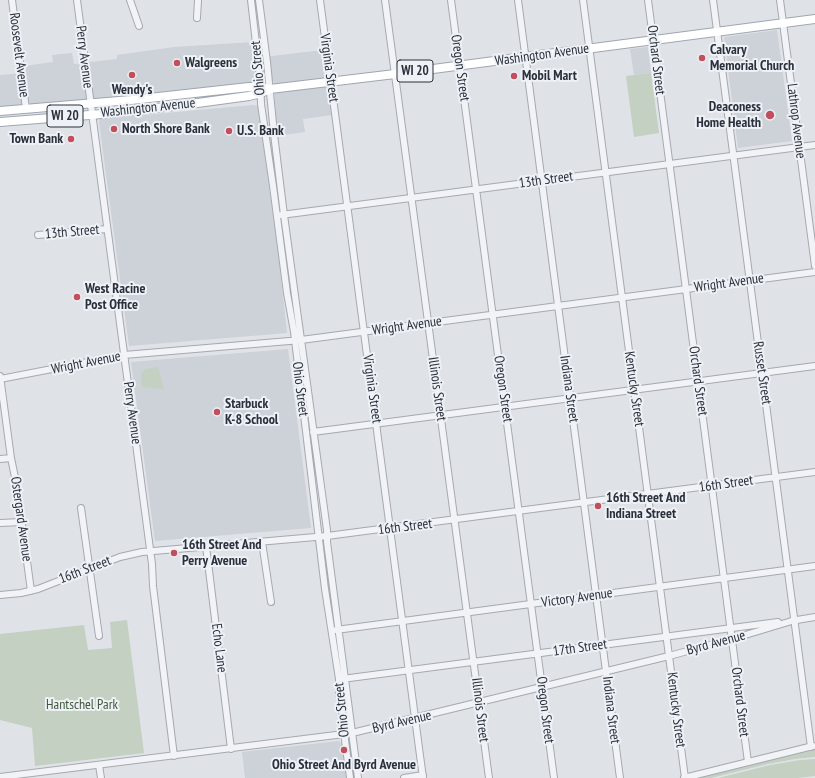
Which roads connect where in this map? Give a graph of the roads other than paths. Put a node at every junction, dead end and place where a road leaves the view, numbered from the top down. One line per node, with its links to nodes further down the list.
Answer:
1 (12, 0): 33 (street, Roosevelt Avenue)
2 (77, 0): 31 (street, Perry Avenue)
3 (130, 0): 18 (street)
4 (198, 0): 15 (street)
5 (251, 0): 27 (street, Ohio Street)
6 (259, 0): 26 (street, Ohio Street)
7 (320, 0): 25 (street, Virginia Street)
8 (386, 0): 24 (street, Illinois Street)
9 (451, 0): 23 (street, Oregon Street)
10 (518, 0): 22 (street, Indiana Street)
11 (583, 0): 21 (street, Kentucky Street)
12 (648, 0): 20 (street, Orchard Street)
13 (713, 0): 19 (street, Russet Street)
14 (780, 0): 17 (street, Lathrop Avenue)
15 (196, 18)
16 (815, 19): 17 (main road, Washington Avenue / WI 20)
17 (783, 23): 19 (main road, Washington Avenue / WI 20); 40 (street, Lathrop Avenue)
18 (139, 26)
19 (717, 32): 20 (main road, Washington Avenue / WI 20); 41 (street, Russet Street)
20 (653, 40): 21 (main road, Washington Avenue / WI 20); 42 (street, Orchard Street)
21 (589, 48): 22 (main road, Washington Avenue / WI 20); 43 (street, Kentucky Street)
22 (525, 57): 23 (main road, Washington Avenue / WI 20); 44 (street, Indiana Street)
23 (460, 66): 24 (main road, Washington Avenue / WI 20); 45 (street, Oregon Street)
24 (395, 74): 25 (main road, Washington Avenue / WI 20); 46 (street, Illinois Street)
25 (331, 81): 26 (main road, Washington Avenue / WI 20); 47 (street, Virginia Street)
26 (270, 89): 27 (main road, Washington Avenue / WI 20); 48 (street, Ohio Street)
27 (260, 90): 28 (main road, Washington Avenue / WI 20); 32 (main road, Washington Avenue / WI 20); 49 (street, Ohio Street)
28 (207, 91): 29 (main road, Washington Avenue / WI 20); 32 (main road)
29 (182, 94): 30 (main road, Washington Avenue / WI 20); 34 (main road)
30 (142, 99): 31 (main road, Washington Avenue / WI 20); 36 (main road)
31 (91, 104): 33 (main road, Washington Avenue / WI 20); 36 (street, Perry Avenue); 37 (main road)
32 (170, 106): 34 (main road, Washington Avenue / WI 20)
33 (26, 109): 35 (main road, Washington Avenue / WI 20)
34 (140, 109): 36 (main road, Washington Avenue / WI 20)
35 (0, 111)
36 (92, 114): 37 (main road, Washington Avenue / WI 20); 50 (street, Perry Avenue)
37 (42, 118): 38 (main road, Washington Avenue / WI 20)
38 (0, 122)
39 (815, 145): 40 (street, 13th Street)
40 (799, 147): 41 (street, 13th Street); 52 (street, Lathrop Avenue)
41 (734, 155): 42 (street, 13th Street); 54 (street, Russet Street)
42 (670, 164): 43 (street, 13th Street); 55 (street, Orchard Street)
43 (606, 172): 44 (street, 13th Street); 56 (street, Kentucky Street)
44 (542, 181): 45 (street, 13th Street); 57 (street, Indiana Street)
45 (476, 189): 46 (street, 13th Street); 58 (street, Oregon Street)
46 (412, 198): 47 (street, 13th Street); 59 (street, Illinois Street)
47 (348, 206): 48 (street, 13th Street); 60 (street, Virginia Street)
48 (284, 215): 49 (street, 13th Street); 61 (street, Ohio Street)
49 (277, 216): 61 (street, Ohio Street)
50 (107, 229): 51 (street, 13th Street); 62 (street, Perry Avenue)
51 (38, 235)
52 (815, 266)
53 (815, 272): 54 (street, Wright Avenue)
54 (750, 280): 55 (street, Wright Avenue); 64 (street, Russet Street)
55 (686, 289): 56 (street, Wright Avenue); 66 (street, Orchard Street)
56 (622, 297): 57 (street, Wright Avenue); 68 (street, Kentucky Street)
57 (558, 306): 58 (street, Wright Avenue); 70 (street, Indiana Street)
58 (493, 315): 59 (street, Wright Avenue); 71 (street, Oregon Street)
59 (429, 323): 60 (street, Wright Avenue); 72 (street, Illinois Street)
60 (365, 332): 61 (street, Wright Avenue); 73 (street, Virginia Street)
61 (298, 340): 62 (street, Wright Avenue); 67 (street, Ohio Street); 69 (street, Ohio Street)
62 (124, 355): 65 (street, Wright Avenue); 92 (street, Perry Avenue)
63 (815, 366): 64 (street)
64 (762, 373): 66 (street); 78 (street, Russet Street)
65 (0, 378): 75 (street, Ostergard Avenue)
66 (698, 381): 68 (street); 79 (street, Orchard Street)
67 (300, 389): 69 (street); 89 (street, Ohio Street)
68 (634, 390): 70 (street); 80 (street, Kentucky Street)
69 (308, 392): 74 (street, Ohio Street)
70 (570, 398): 71 (street); 81 (street, Indiana Street)
71 (505, 407): 72 (street); 83 (street, Oregon Street)
72 (441, 415): 73 (street); 84 (street, Illinois Street)
73 (377, 424): 74 (street); 87 (street, Virginia Street)
74 (313, 432): 88 (street, Ohio Street)
75 (11, 458): 76 (street); 85 (street, Ostergard Avenue)
76 (0, 459)
77 (815, 472): 78 (street, 16th Street)
78 (776, 478): 79 (street, 16th Street); 95 (street, Russet Street)
79 (712, 486): 80 (street, 16th Street); 96 (street, Orchard Street)
80 (648, 494): 81 (street, 16th Street); 97 (street, Kentucky Street)
81 (584, 503): 83 (street, 16th Street); 100 (street, Indiana Street)
82 (81, 508): 94 (street)
83 (519, 512): 84 (street, 16th Street); 102 (street, Oregon Street)
84 (455, 520): 87 (street, 16th Street); 103 (street, Illinois Street)
85 (22, 522): 86 (street); 98 (street, Ostergard Avenue)
86 (0, 523)
87 (391, 529): 88 (street, 16th Street); 106 (street, Virginia Street)
88 (327, 536): 89 (street, 16th Street); 109 (street, Ohio Street)
89 (319, 537): 90 (street, 16th Street); 108 (street, Ohio Street)
90 (262, 542): 91 (street, 16th Street); 101 (street)
91 (206, 546): 92 (street, 16th Street); 126 (street, Echo Lane)
92 (150, 551): 94 (street, 16th Street); 127 (street, Perry Avenue)
93 (815, 566): 95 (street, Victory Avenue)
94 (90, 569): 98 (street, 16th Street); 110 (street)
95 (788, 570): 96 (street, Victory Avenue); 105 (street, Russet Street)
96 (724, 578): 97 (street, Victory Avenue); 107 (street, Orchard Street)
97 (661, 587): 100 (street, Victory Avenue); 111 (street, Kentucky Street)
98 (32, 591): 99 (street, 16th Street)
99 (0, 595)
100 (597, 595): 102 (street, Victory Avenue); 113 (street, Indiana Street)
101 (271, 602)
102 (531, 604): 103 (street, Victory Avenue); 114 (street, Oregon Street)
103 (468, 613): 106 (street, Victory Avenue); 116 (street, Illinois Street)
104 (815, 617): 105 (street, 17th Street)
105 (795, 620): 107 (street, 17th Street); 112 (street, Byrd Avenue); 125 (street, Russet Street)
106 (404, 621): 109 (street, Victory Avenue); 117 (street, Virginia Street)
107 (731, 628): 111 (street, 17th Street); 112 (street, Orchard Street)
108 (331, 630): 109 (street, Victory Avenue); 119 (street, Ohio Street)
109 (339, 630): 119 (street, Ohio Street)
110 (98, 636)
111 (667, 636): 113 (street, 17th Street); 115 (street, Kentucky Street)
112 (732, 639): 115 (street, Byrd Avenue); 128 (street, Orchard Street)
113 (603, 645): 114 (street, 17th Street); 118 (street, Indiana Street)
114 (538, 654): 116 (street, 17th Street); 120 (street, Oregon Street)
115 (669, 656): 118 (street, Byrd Avenue); 140 (street, Kentucky Street)
116 (474, 662): 117 (street, 17th Street); 121 (street, Illinois Street)
117 (410, 670): 119 (street, 17th Street); 122 (street, Virginia Street)
118 (606, 671): 120 (street, Byrd Avenue); 139 (street, Indiana Street)
119 (342, 679): 123 (street, Ohio Street); 124 (street, Ohio Street)
120 (542, 687): 121 (street, Byrd Avenue); 138 (street, Oregon Street)
121 (479, 703): 122 (street, Byrd Avenue); 137 (street, Illinois Street)
122 (416, 718): 123 (street, Byrd Avenue); 132 (street, Virginia Street)
123 (352, 733): 124 (street, Byrd Avenue); 135 (street, Ohio Street)
124 (345, 734): 126 (street, Byrd Avenue); 134 (street, Ohio Street)
125 (813, 746): 128 (street)
126 (231, 749): 127 (street, Byrd Avenue)
127 (174, 756): 129 (street, Byrd Avenue)
128 (748, 762): 140 (street)
129 (99, 765): 131 (street, Byrd Avenue); 133 (street)
130 (0, 777): 131 (street, Byrd Avenue)
131 (9, 777)
132 (423, 777): 136 (street)
133 (101, 778)
134 (350, 778)
135 (358, 778)
136 (404, 778)
137 (488, 778)
138 (554, 778)
139 (620, 778)
140 (685, 778)

